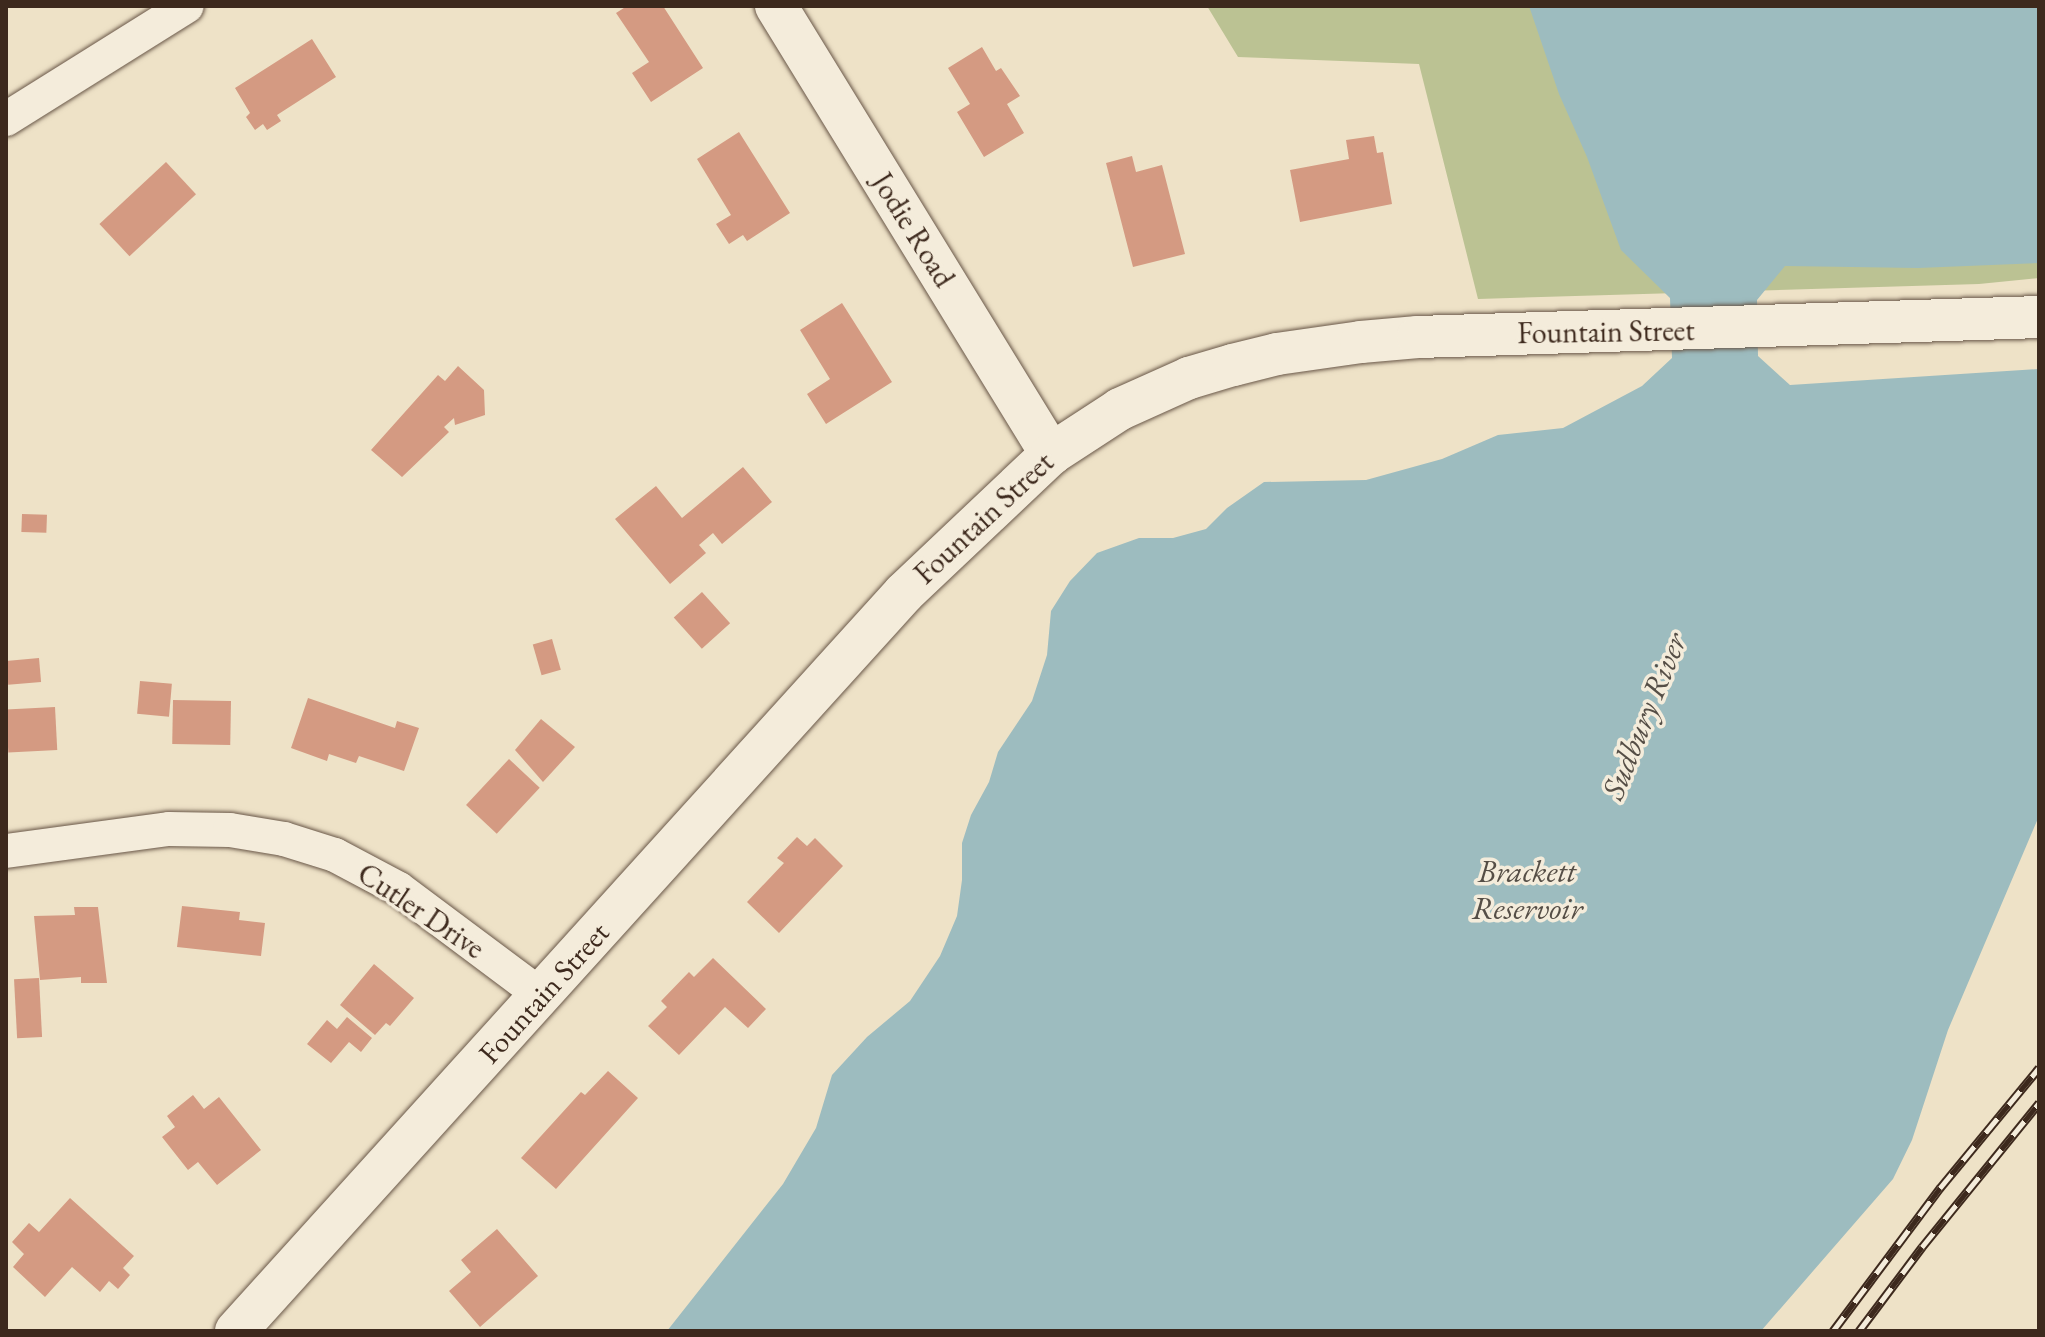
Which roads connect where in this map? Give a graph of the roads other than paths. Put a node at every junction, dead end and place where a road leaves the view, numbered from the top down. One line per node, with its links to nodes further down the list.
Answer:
1 (187, 6): 3 (street)
2 (776, 6): 5 (street, Jodie Road)
3 (6, 119)
4 (2039, 317): 5 (street, Fountain Street)
5 (1051, 454): 7 (street, Fountain Street)
6 (6, 851): 7 (street, Cutler Drive)
7 (542, 996): 8 (street, Fountain Street)
8 (236, 1331)

